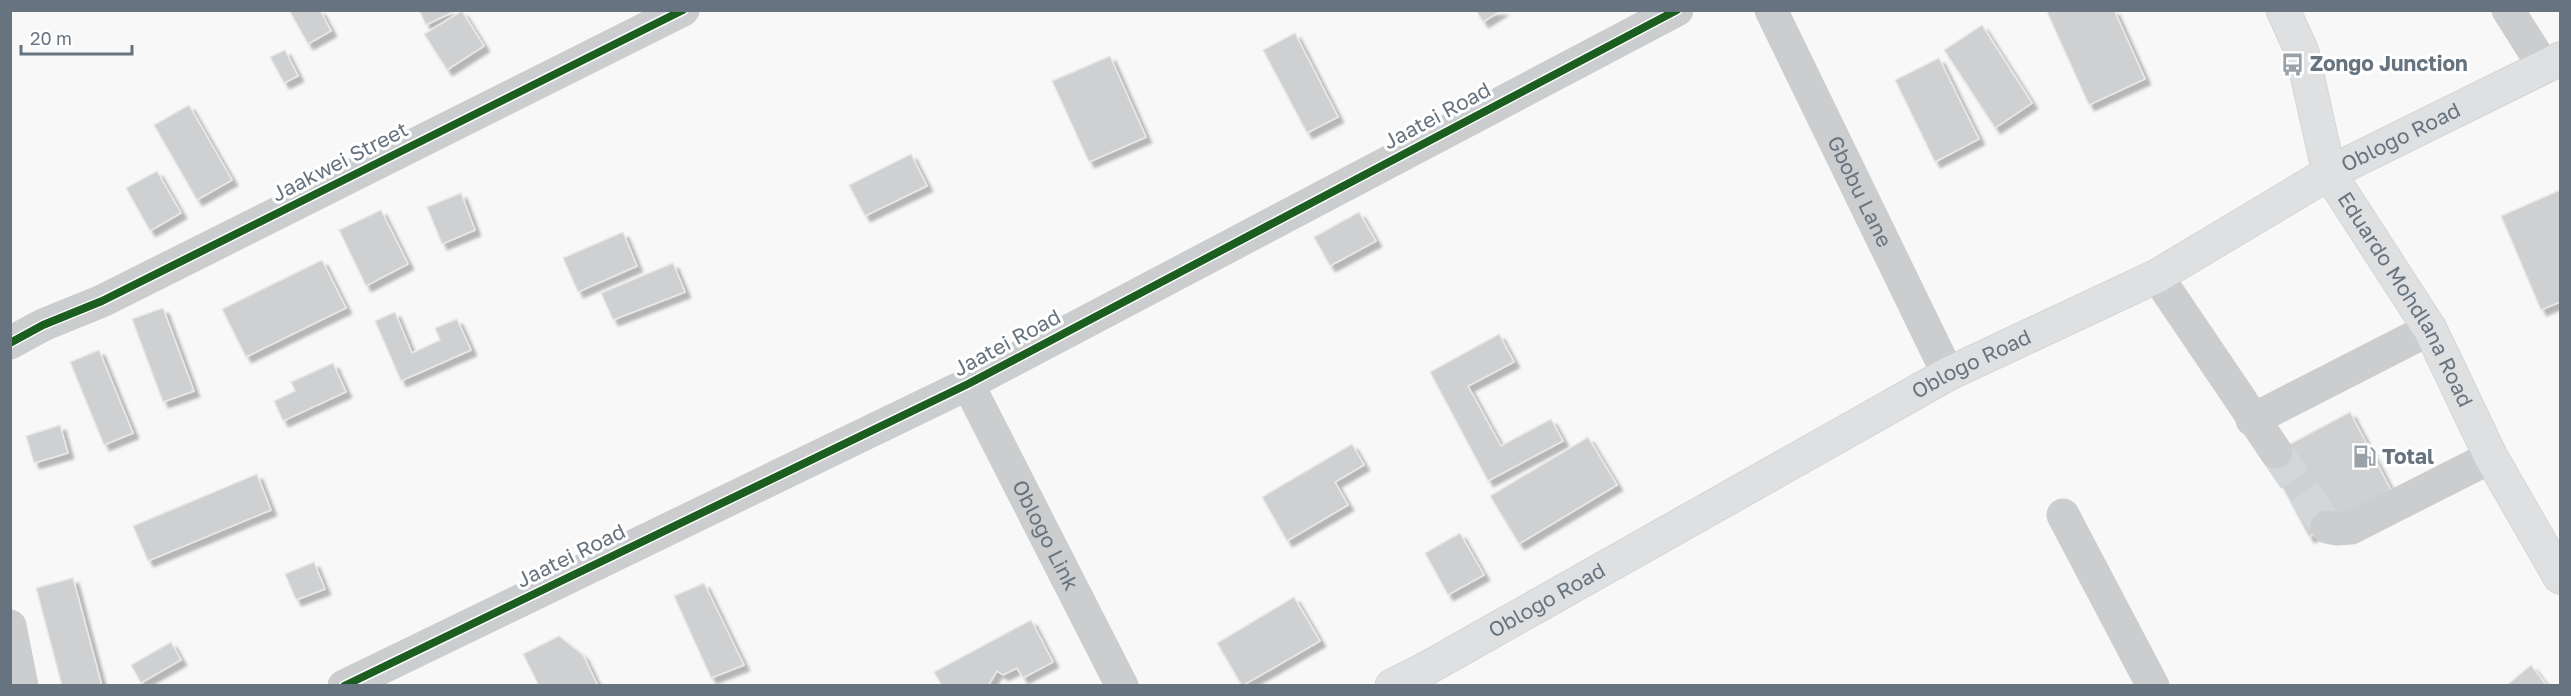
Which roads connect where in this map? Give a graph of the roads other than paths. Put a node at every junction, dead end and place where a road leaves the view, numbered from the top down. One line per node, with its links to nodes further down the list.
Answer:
1 (683, 10): 10 (street, Jaakwei Street)
2 (1677, 10): 12 (street, Jaatei Road)
3 (1771, 10): 11 (street, Gbobu Lane)
4 (2508, 10): 6 (street)
5 (2290, 13): 7 (main road, Eduardo Mohdlana Road)
6 (2552, 63): 7 (main road, Oblogo Road)
7 (2330, 173): 8 (main road, Oblogo Road); 9 (main road, Eduardo Mohdlana Road)
8 (2157, 276): 11 (main road, Oblogo Road); 13 (street)
9 (2430, 329): 13 (street); 15 (main road, Eduardo Mohdlana Road)
10 (10, 342)
11 (1948, 374): 23 (main road, Oblogo Road)
12 (968, 384): 21 (street, Jaatei Road); 22 (street, Oblogo Link)
13 (2252, 420): 14 (street)
14 (2276, 452)
15 (2491, 457): 17 (street); 18 (main road, Eduardo Mohdlana Road)
16 (2062, 515): 24 (street)
17 (2327, 526)
18 (2560, 577)
19 (10, 626): 20 (street)
20 (22, 686)
21 (344, 686)
22 (1122, 686)
23 (1392, 686)
24 (2152, 686)

